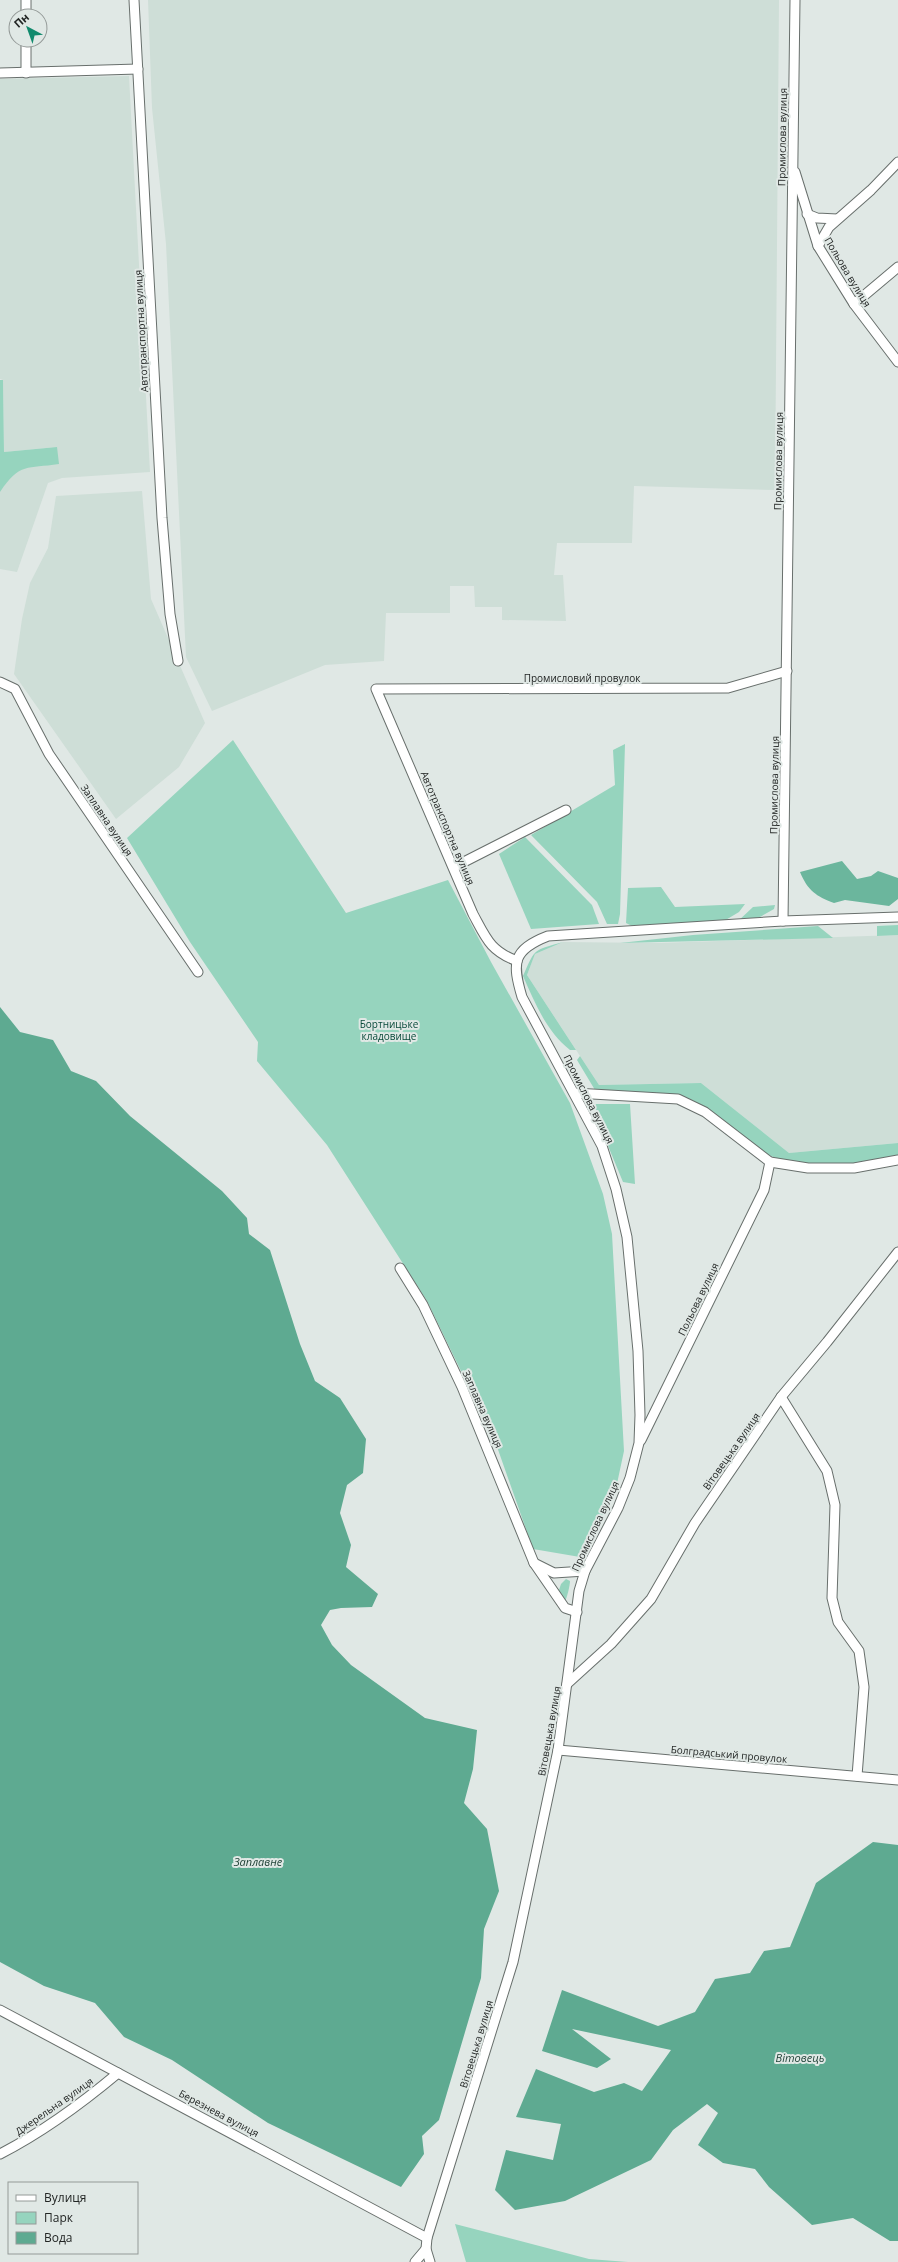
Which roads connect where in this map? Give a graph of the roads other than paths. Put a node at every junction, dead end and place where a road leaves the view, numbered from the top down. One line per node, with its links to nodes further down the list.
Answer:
1 (134, 0): 4 (street, Автотранспортна вулиця)
2 (795, 0): 7 (street, Промислова вулиця)
3 (26, 48): 6 (street)
4 (138, 69): 6 (street); 15 (street, Автотранспортна вулиця)
5 (0, 73): 6 (street)
6 (26, 73)
7 (792, 161): 9 (street, Польова вулиця); 16 (street, Промислова вулиця)
8 (898, 162): 10 (street)
9 (807, 214): 10 (street); 11 (street, Польова вулиця)
10 (837, 219): 11 (street)
11 (818, 246): 13 (street, Польова вулиця)
12 (898, 267): 13 (street)
13 (854, 304): 14 (street, Польова вулиця)
14 (898, 362)
15 (178, 660)
16 (787, 671): 18 (street, Промисловий провулок); 22 (street, Промислова вулиця)
17 (0, 682): 24 (street, Заплавна вулиця)
18 (376, 689): 20 (street, Автотранспортна вулиця)
19 (566, 810): 20 (street)
20 (454, 866): 23 (street, Автотранспортна вулиця)
21 (898, 916): 22 (street)
22 (783, 921): 23 (street)
23 (517, 961): 25 (street, Промислова вулиця)
24 (198, 972)
25 (575, 1093): 27 (street); 31 (street, Промислова вулиця)
26 (898, 1160): 27 (street)
27 (770, 1162): 31 (street, Польова вулиця)
28 (898, 1252): 30 (street, Вітовецька вулиця)
29 (400, 1268): 32 (street, Заплавна вулиця)
30 (781, 1397): 35 (street, Вітовецька вулиця); 37 (street)
31 (639, 1443): 33 (street, Промислова вулиця)
32 (534, 1563): 33 (street); 34 (street, Заплавна вулиця)
33 (585, 1571): 34 (street, Промислова вулиця)
34 (577, 1612): 35 (street, Промислова вулиця)
35 (567, 1684): 36 (street, Вітовецька вулиця)
36 (558, 1750): 37 (street, Болградський провулок); 42 (street, Вітовецька вулиця)
37 (857, 1776): 38 (street, Болградський провулок)
38 (898, 1780)
39 (0, 2010): 40 (street, Березнева вулиця)
40 (118, 2073): 41 (street, Джерельна вулиця); 42 (street, Березнева вулиця)
41 (0, 2154)
42 (427, 2238): 43 (street, Вітовецька вулиця)
43 (426, 2249): 44 (street); 45 (street)
44 (415, 2262)
45 (430, 2262)

